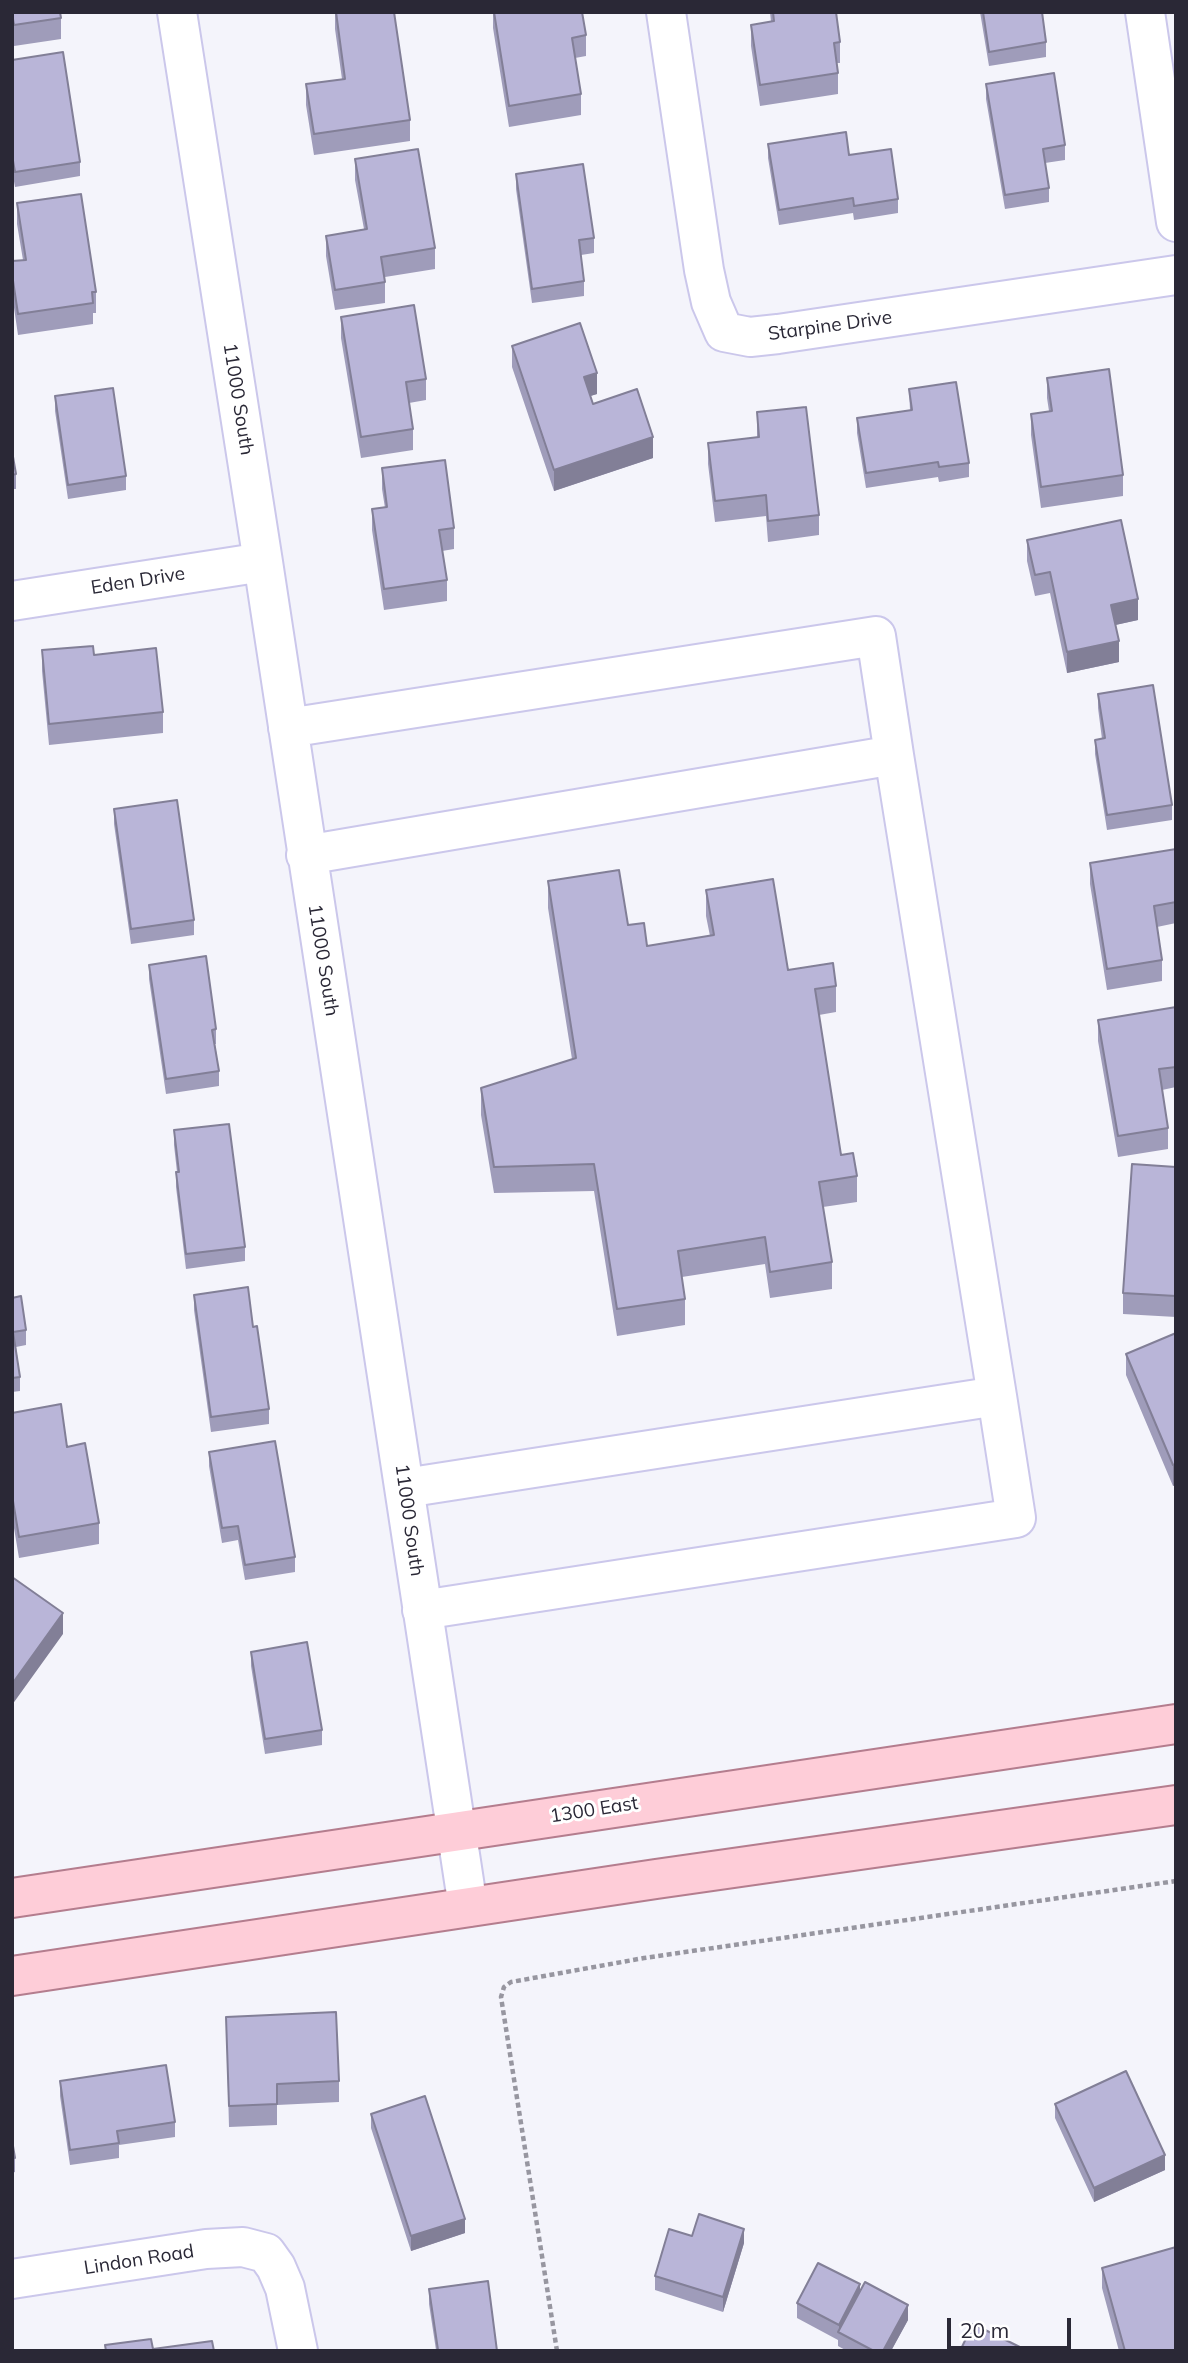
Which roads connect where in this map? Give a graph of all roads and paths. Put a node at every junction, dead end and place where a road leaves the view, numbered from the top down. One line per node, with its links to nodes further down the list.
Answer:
1 (177, 12): 6 (street, 11000 South)
2 (666, 12): 5 (street, Starpine Drive)
3 (1145, 12): 4 (street)
4 (1176, 222)
5 (1176, 275)
6 (263, 562): 7 (street, Eden Drive); 8 (street, 11000 South)
7 (12, 601)
8 (288, 728): 9 (street); 10 (street, 11000 South)
9 (894, 755): 10 (street); 11 (street)
10 (306, 855): 12 (street, 11000 South)
11 (997, 1396): 12 (street); 13 (street)
12 (405, 1488): 13 (street, 11000 South)
13 (422, 1610): 16 (street, 11000 South)
14 (1176, 1724): 16 (main road, 1300 East)
15 (1176, 1805): 19 (main road)
16 (457, 1831): 18 (main road, 1300 East); 19 (street, 11000 South)
17 (1176, 1881): 23 (path)
18 (12, 1898)
19 (468, 1907): 20 (main road)
20 (12, 1976)
21 (12, 2279): 22 (street, Lindon Road)
22 (298, 2351)
23 (557, 2351)

